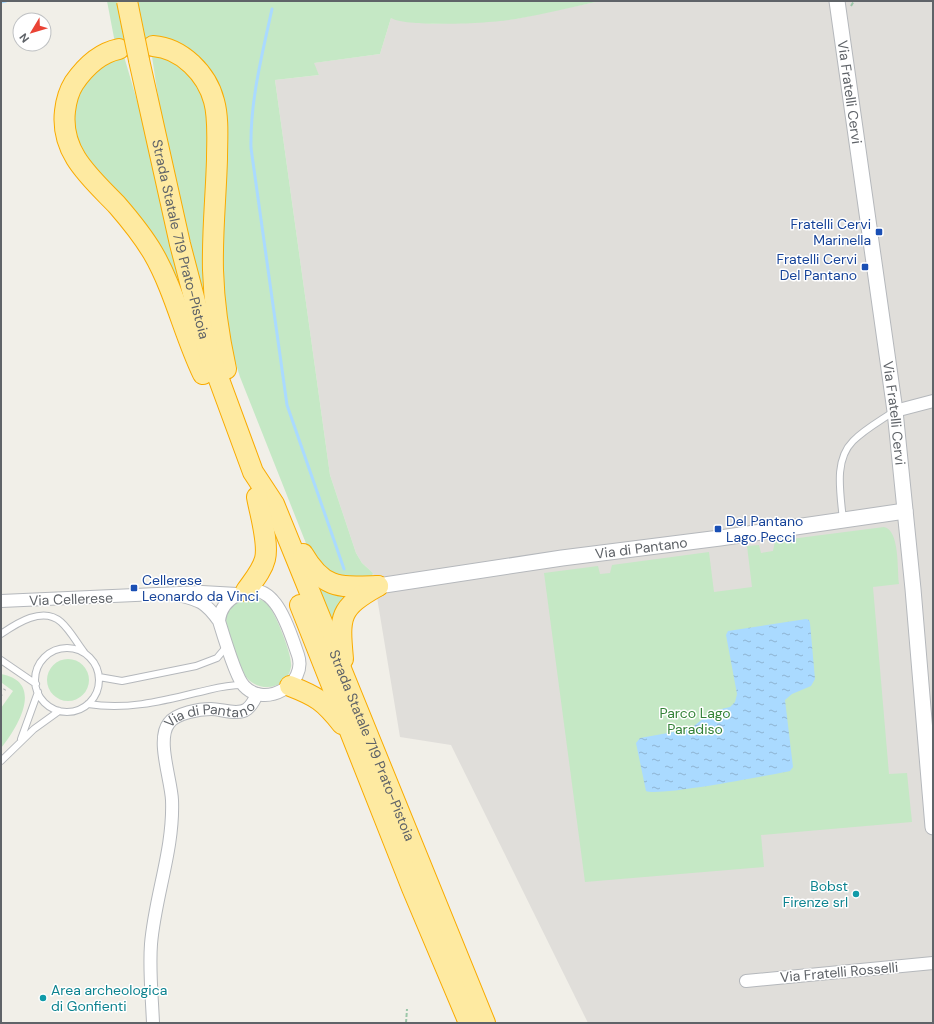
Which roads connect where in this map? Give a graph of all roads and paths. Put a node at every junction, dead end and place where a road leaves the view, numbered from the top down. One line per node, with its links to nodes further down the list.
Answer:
1 (127, 1): 7 (highway, Strada Statale 719 Prato-Pistoia, bridge)
2 (837, 1): 6 (street, Via Fratelli Cervi)
3 (153, 46): 7 (highway)
4 (119, 49): 7 (highway)
5 (933, 402): 6 (street)
6 (895, 411): 9 (street, Via Fratelli Cervi); 10 (lane)
7 (241, 442): 8 (highway, Strada Statale 719 Prato-Pistoia)
8 (266, 501): 11 (highway); 12 (highway); 22 (highway, Strada Statale 719 Prato-Pistoia); 30 (highway, Strada Statale 719 Prato-Pistoia)
9 (905, 511): 10 (street, Via di Pantano); 33 (street, Via Fratelli Cervi)
10 (843, 520): 11 (street, Via di Pantano)
11 (378, 586): 22 (highway)
12 (242, 593): 13 (street, Via di Pantano); 16 (street); 25 (street, Via di Pantano)
13 (174, 594): 14 (street, Via di Pantano); 16 (street, Via di Pantano)
14 (141, 596): 15 (street, Via Cellerese)
15 (1, 601)
16 (219, 621): 18 (street, Via di Pantano)
17 (1, 634): 19 (lane)
18 (227, 646): 21 (lane); 24 (street, Via di Pantano)
19 (85, 654): 21 (lane); 23 (lane)
20 (1, 660): 23 (lane)
21 (99, 677): 28 (lane)
22 (345, 678): 41 (highway, Strada Statale 719 Prato-Pistoia)
23 (36, 684): 26 (lane)
24 (243, 685): 27 (street, Via di Pantano); 28 (lane)
25 (290, 686): 27 (street, Via di Pantano); 30 (highway)
26 (38, 692): 29 (lane); 31 (lane)
27 (258, 694): 38 (street, Via di Pantano)
28 (88, 704): 29 (lane)
29 (59, 711): 31 (lane)
30 (354, 741): 40 (highway, Strada Statale 719 Prato-Pistoia)
31 (19, 743): 32 (lane)
32 (1, 761)
33 (930, 768): 34 (street, Via Fratelli Cervi)
34 (933, 827)
35 (933, 964): 36 (street, Via Fratelli Rosselli)
36 (746, 981)
37 (406, 1009): 39 (path)
38 (153, 1023)
39 (406, 1023)
40 (469, 1023)
41 (485, 1023)

